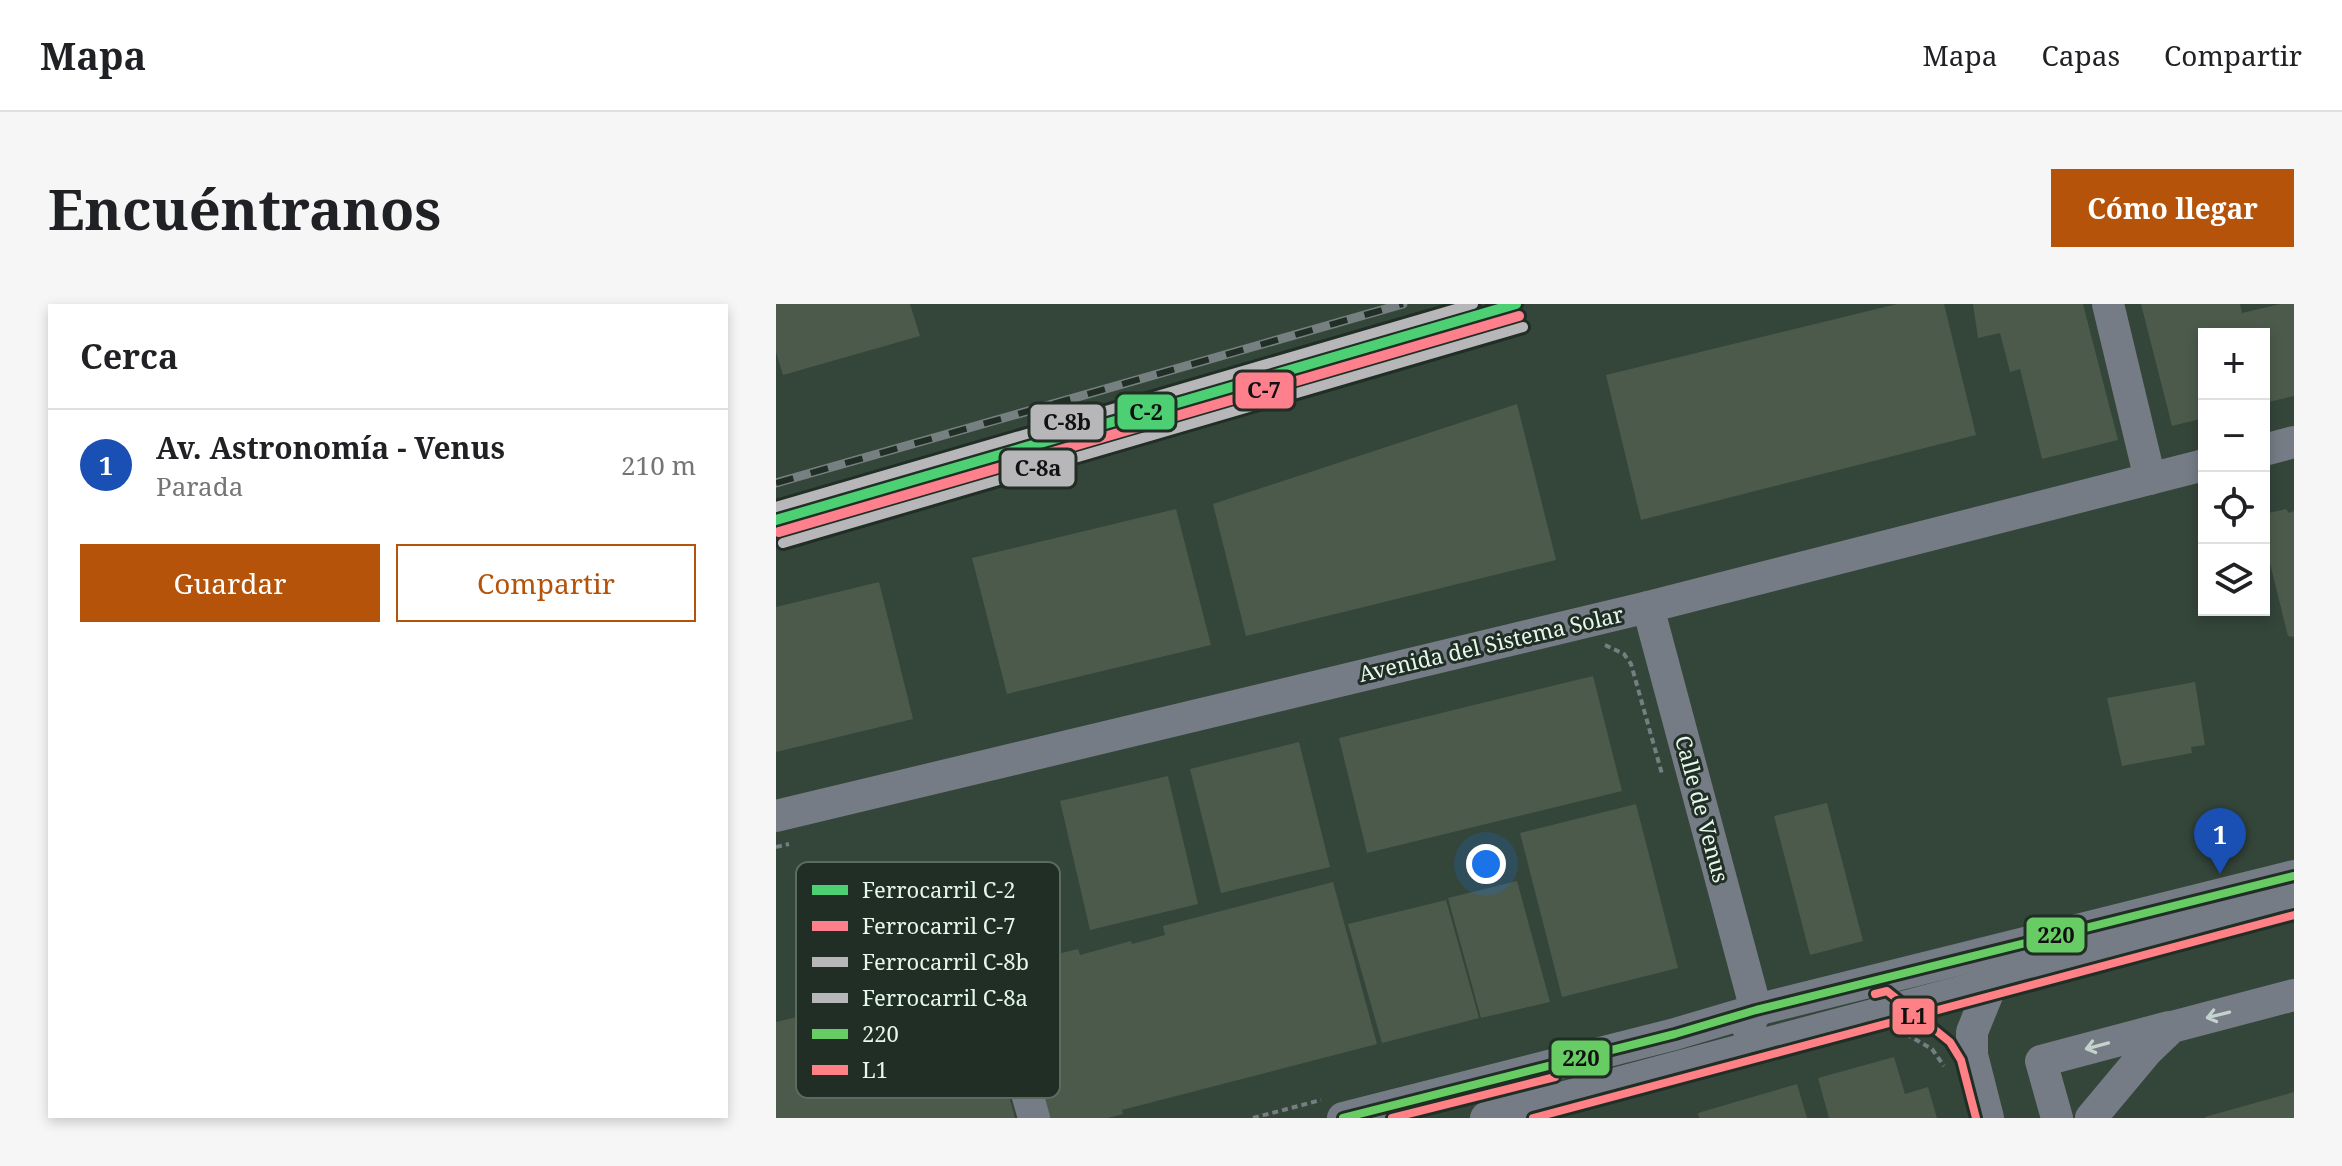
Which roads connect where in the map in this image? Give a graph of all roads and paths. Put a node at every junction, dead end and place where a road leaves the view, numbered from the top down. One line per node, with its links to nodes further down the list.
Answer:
1 (2108, 304): 5 (street)
2 (2294, 442): 3 (street)
3 (2270, 448)
4 (2198, 467): 5 (street, Avenida del Sistema Solar)
5 (2150, 479): 6 (street, Avenida del Sistema Solar)
6 (1648, 607): 9 (street, Avenida del Sistema Solar); 16 (street, Calle de Venus)
7 (1600, 644): 8 (path)
8 (1665, 787)
9 (776, 816)
10 (2294, 876): 12 (street)
11 (2294, 903): 13 (street)
12 (1890, 978): 15 (street); 16 (street)
13 (1992, 983): 15 (street); 21 (street)
14 (2294, 995): 17 (street, one-way to 17)
15 (1920, 1002): 19 (street); 21 (street)
16 (1756, 1010): 19 (street); 20 (street); 22 (street)
17 (2172, 1027): 29 (street, one-way to 29); 30 (street)
18 (1901, 1032): 21 (path)
19 (1798, 1034): 20 (street)
20 (1718, 1056): 27 (street)
21 (1959, 1063): 28 (street)
22 (1480, 1082): 25 (street); 26 (street)
23 (1028, 1098): 24 (street)
24 (1034, 1118)
25 (1343, 1118)
26 (1423, 1118)
27 (1486, 1118)
28 (1988, 1118)
29 (2057, 1118)
30 (2091, 1118)

